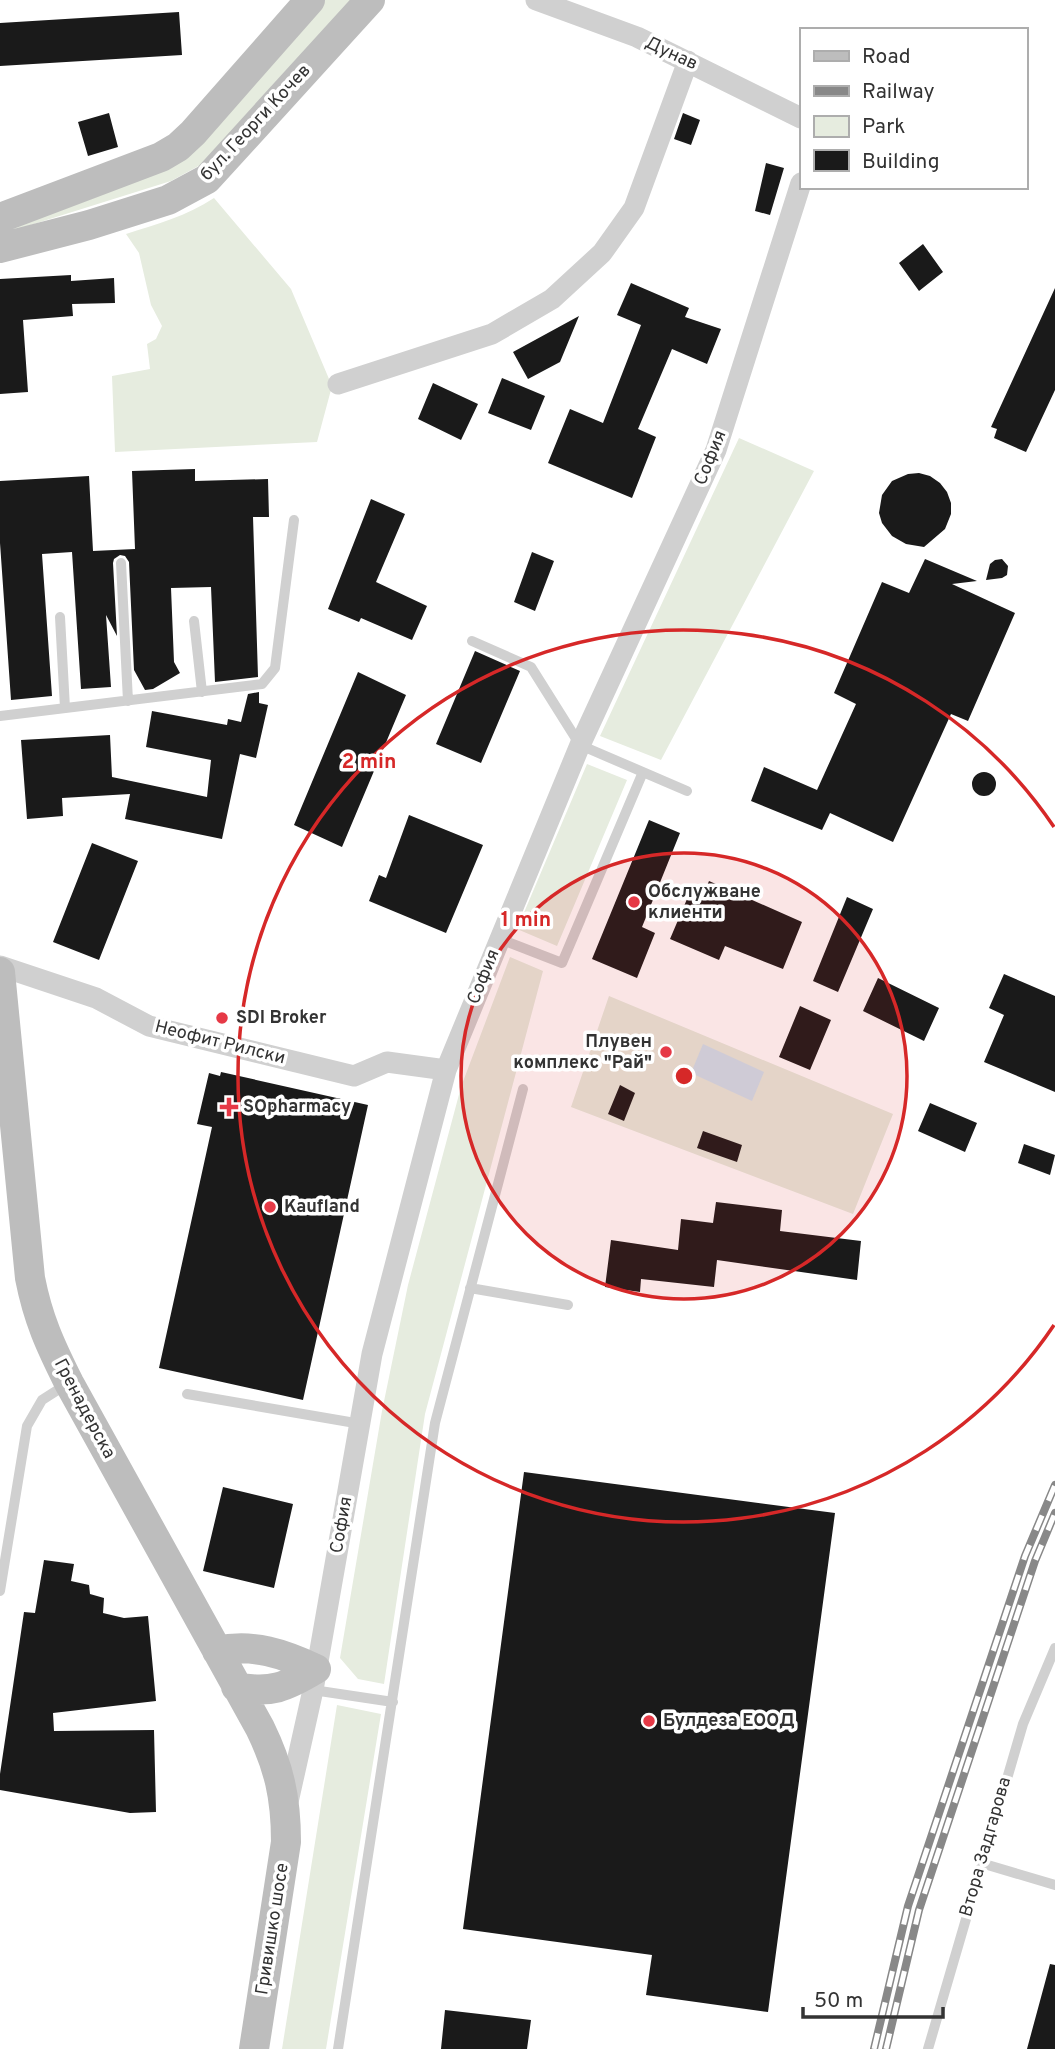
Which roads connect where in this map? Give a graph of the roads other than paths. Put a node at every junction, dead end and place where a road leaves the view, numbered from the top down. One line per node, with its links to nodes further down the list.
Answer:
1 (310, 0): 7 (street)
2 (370, 0): 8 (street, бул. Георги Кочев)
3 (536, 0): 4 (street, Дунав)
4 (688, 61): 5 (street, Дунав); 9 (street)
5 (800, 117)
6 (800, 186): 19 (street, София)
7 (0, 218)
8 (0, 248)
9 (338, 384)
10 (294, 520): 15 (lane)
11 (121, 563): 16 (lane)
12 (60, 617): 17 (lane)
13 (194, 621): 15 (lane)
14 (472, 641): 19 (lane)
15 (202, 692): 16 (lane)
16 (128, 701): 17 (lane)
17 (65, 708): 18 (lane)
18 (0, 716)
19 (580, 745): 20 (lane); 22 (street, София)
20 (643, 772): 21 (lane); 22 (lane)
21 (687, 791)
22 (500, 939): 25 (street, София)
23 (0, 965): 25 (street, Неофит Рилски)
24 (0, 972): 29 (street, Гренадерска)
25 (446, 1070): 31 (street, София)
26 (523, 1088): 27 (lane)
27 (470, 1288): 28 (lane); 37 (lane)
28 (568, 1305)
29 (69, 1383): 32 (lane); 34 (street, Гренадерска)
30 (187, 1394): 31 (lane)
31 (360, 1424): 35 (street, София)
32 (0, 1591)
33 (1055, 1648): 39 (lane, Втора Задгарова)
34 (217, 1651): 35 (street); 36 (street, Гренадерска)
35 (315, 1679): 36 (street); 37 (lane); 38 (street, София)
36 (236, 1687): 38 (street, Гренадерска)
37 (393, 1702): 42 (lane)
38 (286, 1809): 41 (street, Гривишко шосе)
39 (981, 1863): 40 (lane); 43 (lane, Втора Задгарова)
40 (1055, 1885)
41 (254, 2049)
42 (338, 2049)
43 (928, 2049)

